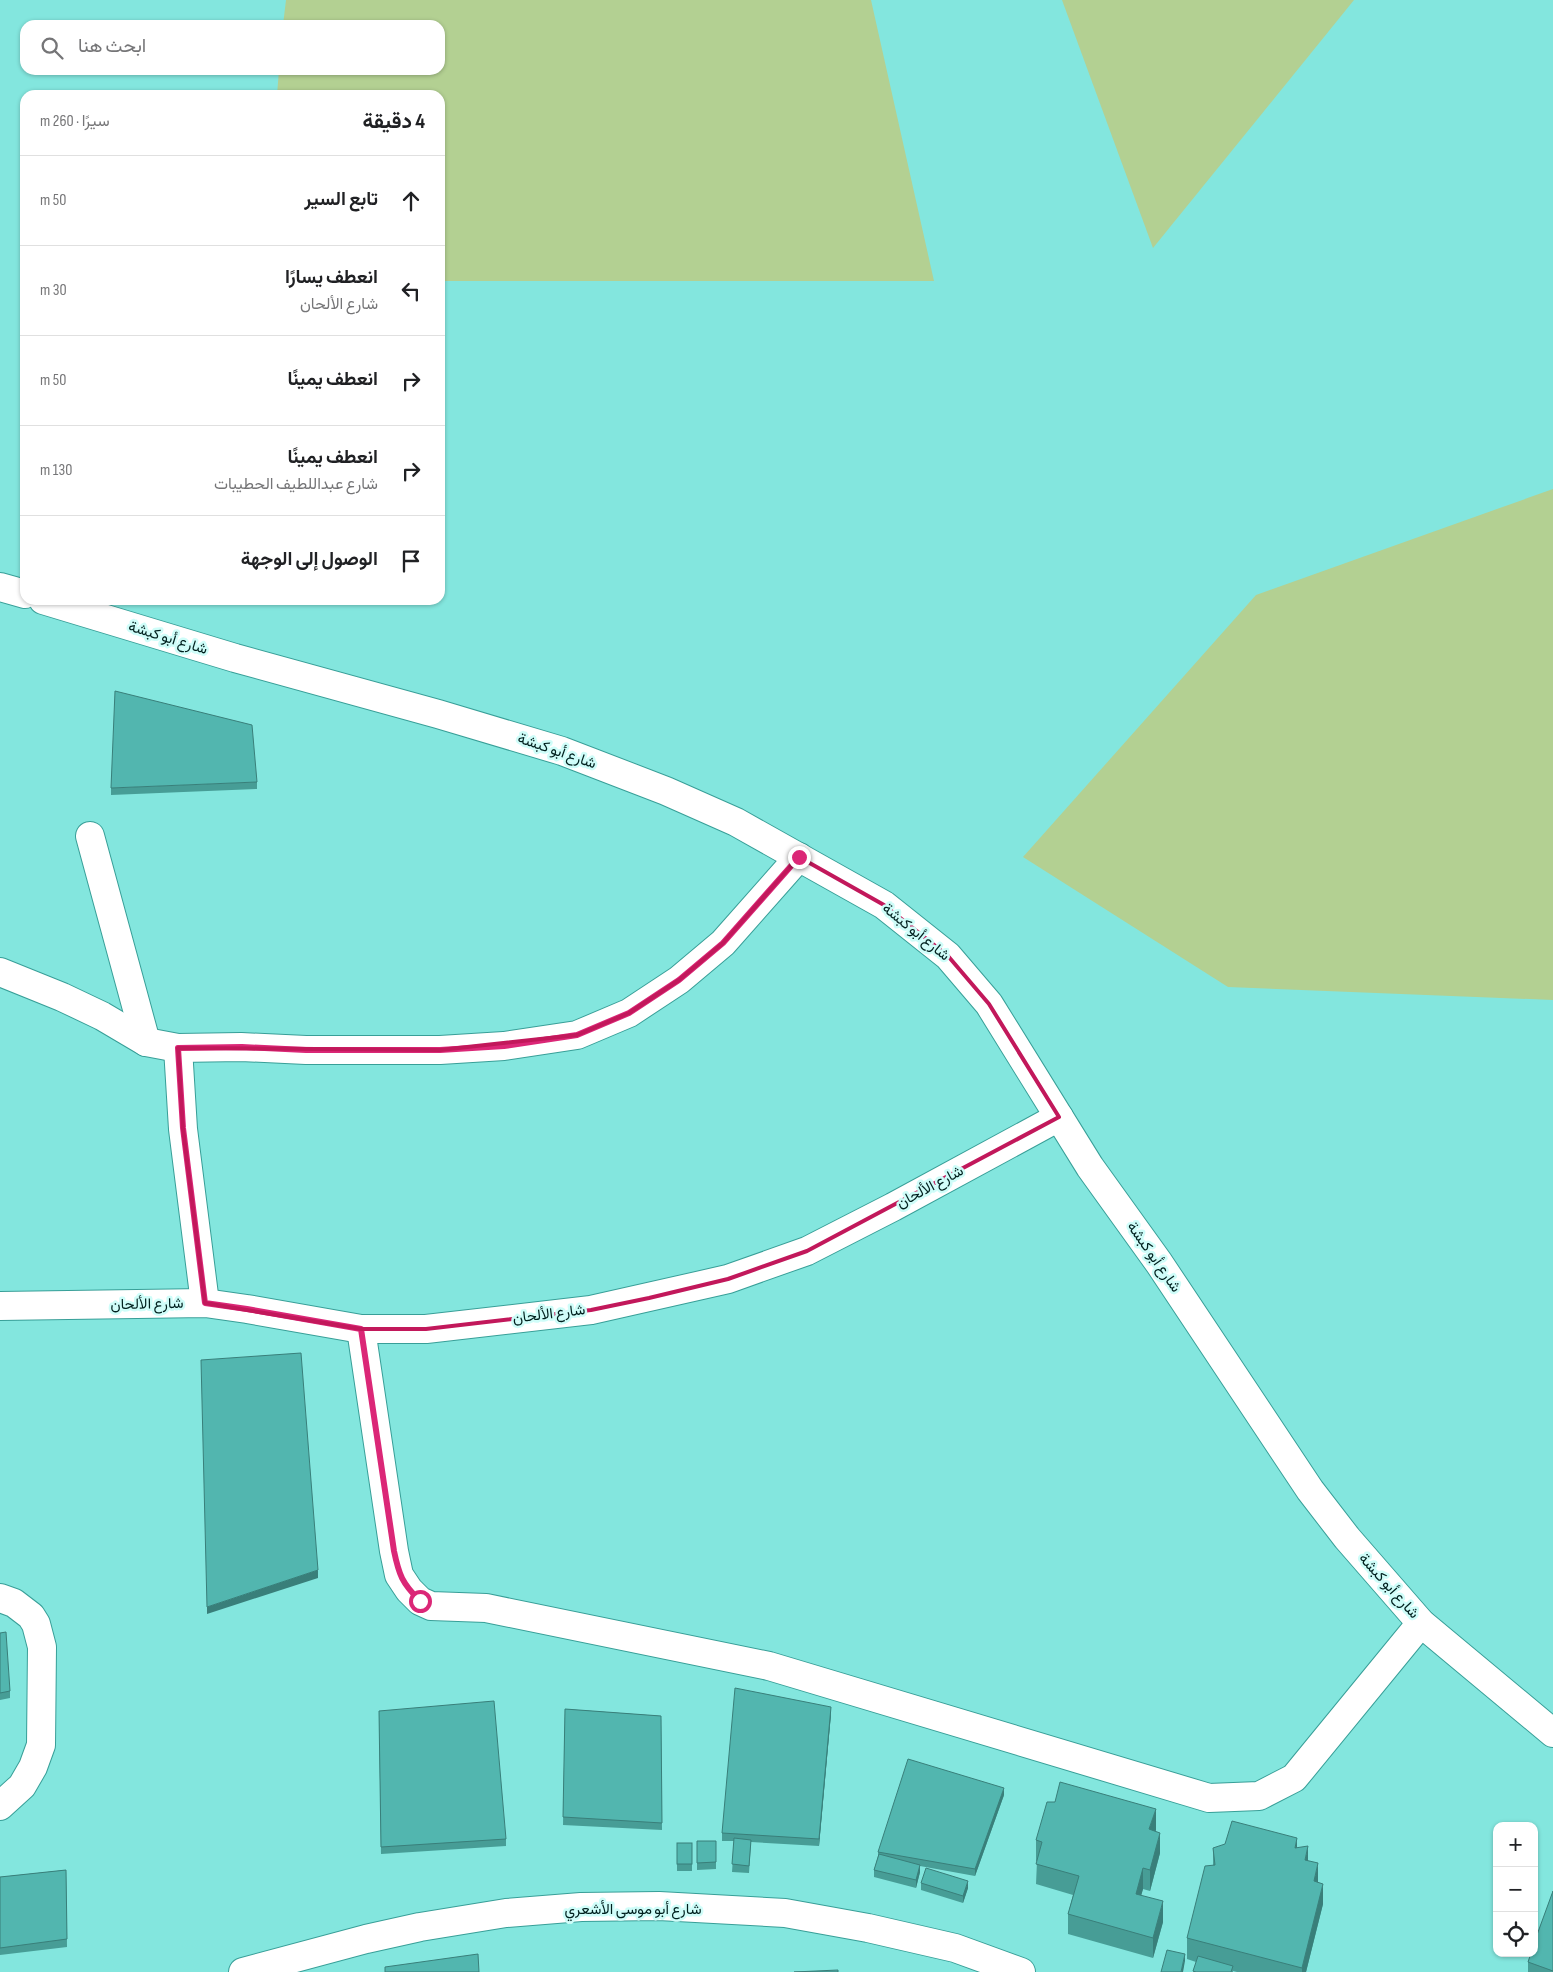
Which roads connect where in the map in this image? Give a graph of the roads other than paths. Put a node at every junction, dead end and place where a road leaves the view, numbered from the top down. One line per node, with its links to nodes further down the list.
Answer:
1 (0, 587): 2 (street)
2 (20, 593)
3 (60, 605): 5 (street, شارع أبو كبشة)
4 (90, 836): 7 (street)
5 (799, 857): 8 (street); 9 (street, شارع أبو كبشة)
6 (0, 972): 7 (street)
7 (146, 1042): 8 (street)
8 (178, 1048): 10 (street)
9 (1059, 1117): 12 (street, شارع الألحان); 14 (street, شارع أبو كبشة)
10 (205, 1303): 11 (street, شارع الألحان); 12 (street, شارع الألحان)
11 (0, 1306)
12 (361, 1329): 14 (street)
13 (0, 1598): 16 (street)
14 (1421, 1623): 15 (street, شارع أبو كبشة)
15 (1553, 1733)
16 (0, 1806)
17 (243, 1972): 18 (street, شارع أبو موسى الأشعري)
18 (1021, 1972)

